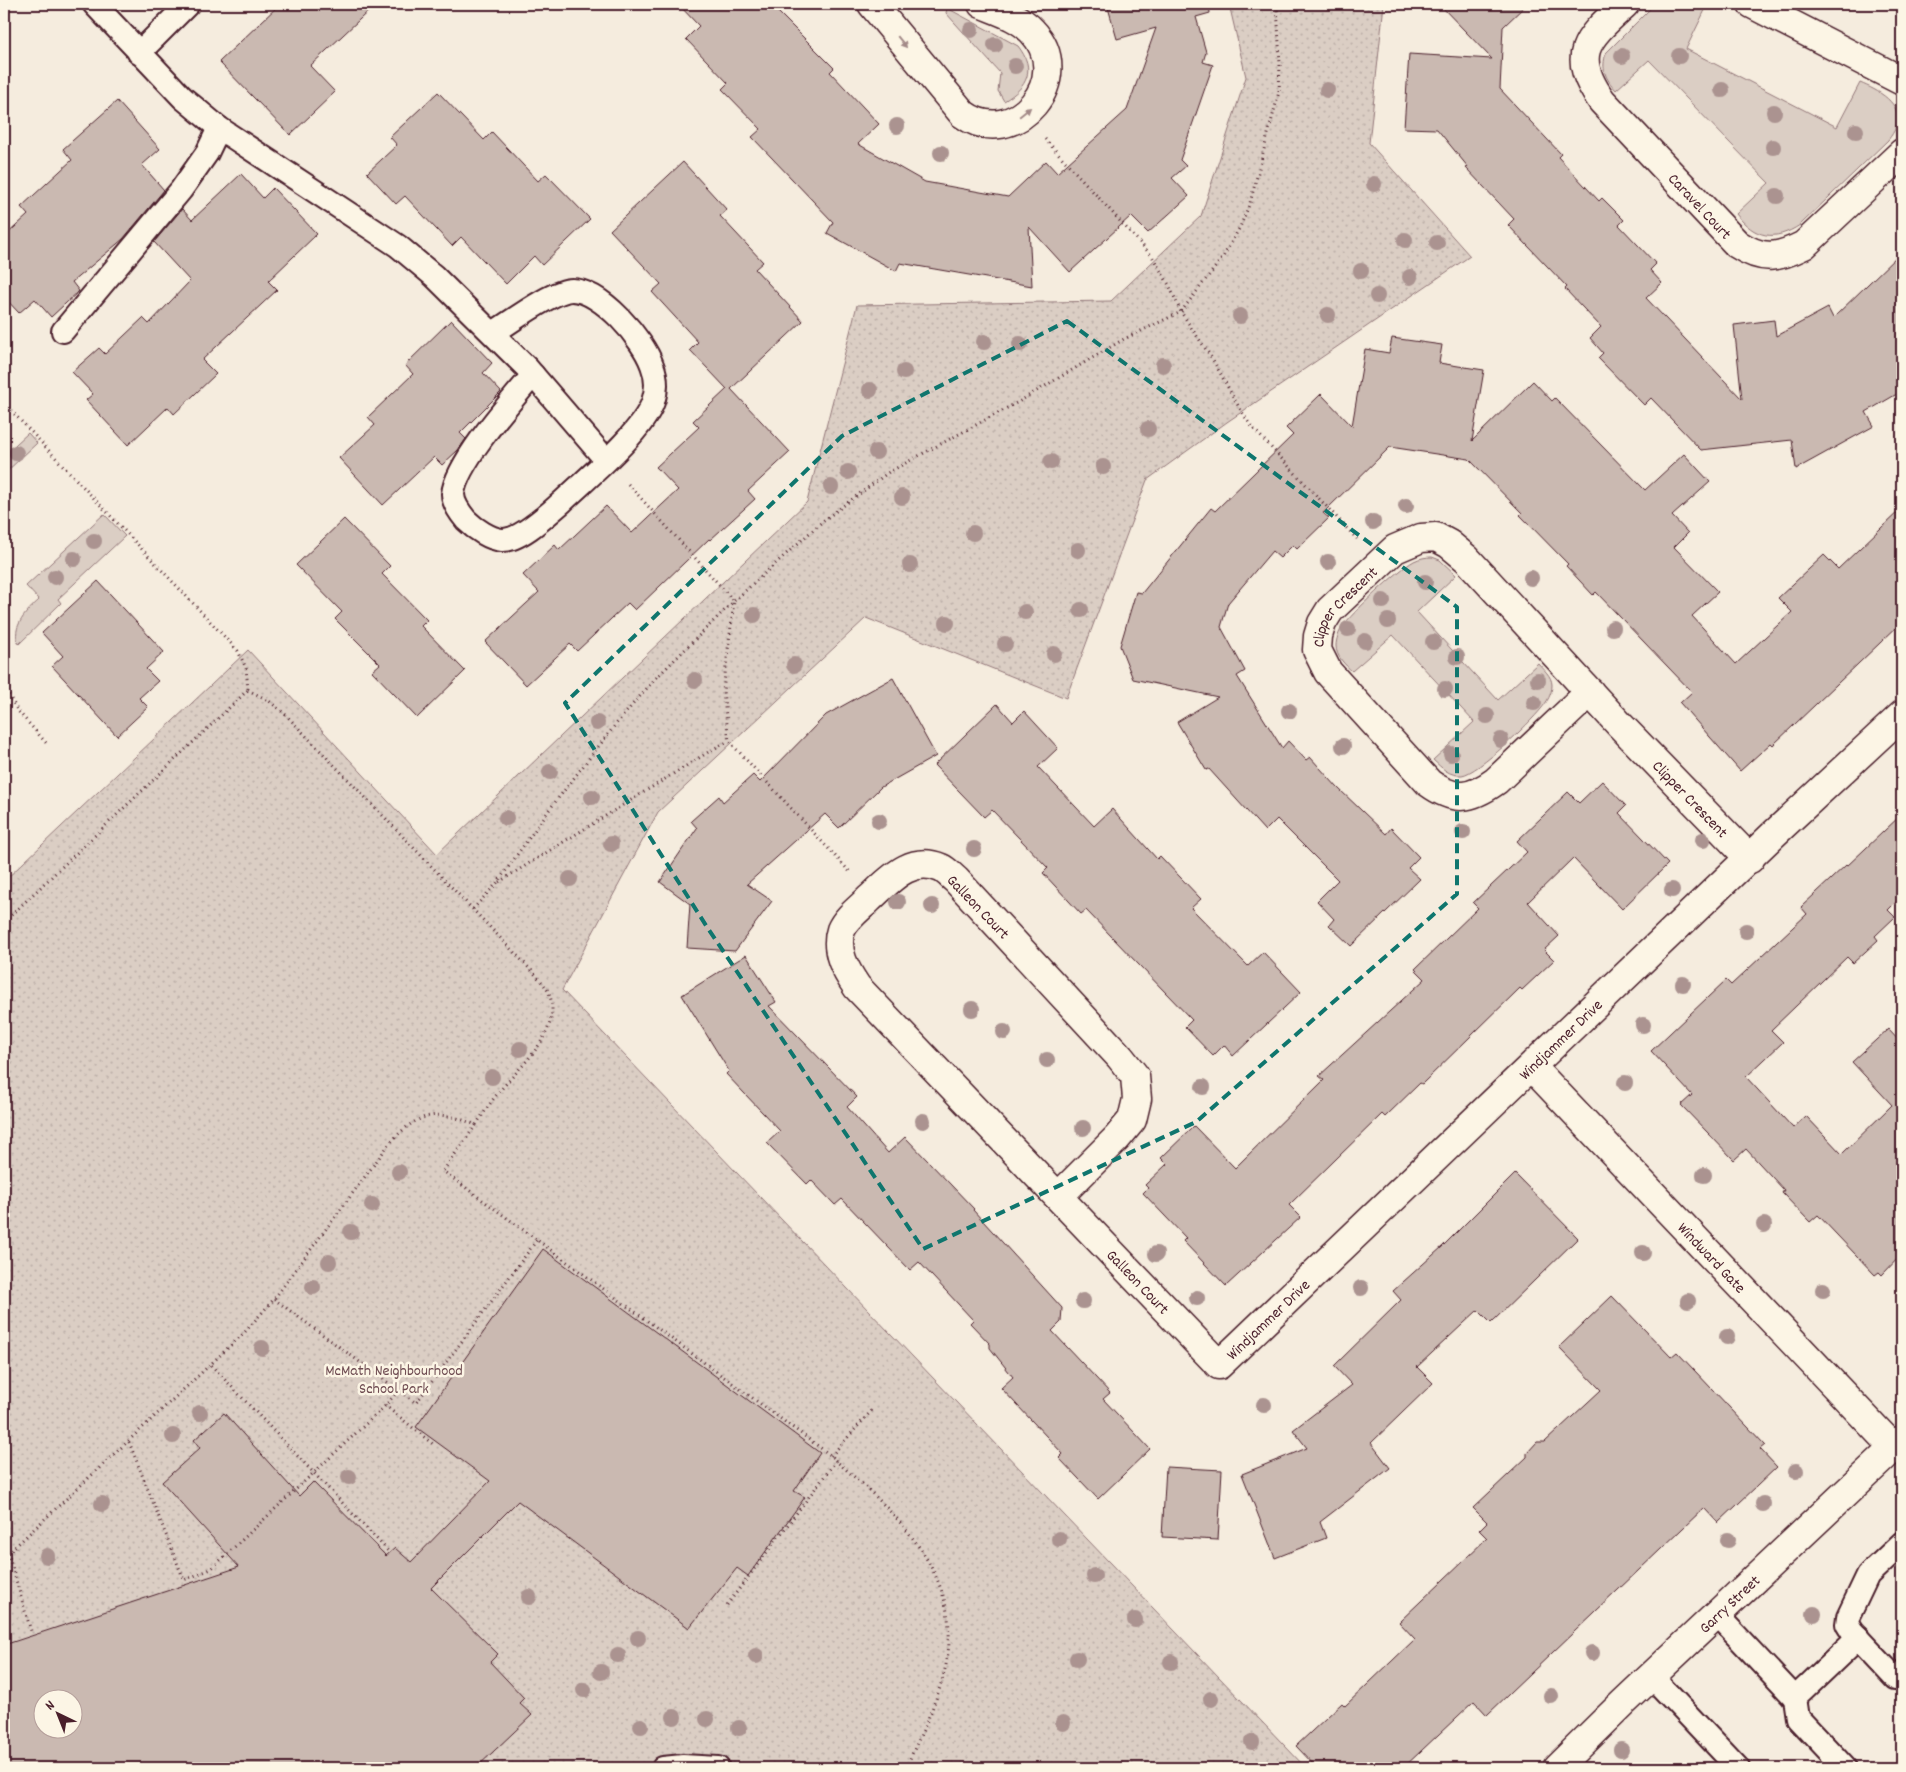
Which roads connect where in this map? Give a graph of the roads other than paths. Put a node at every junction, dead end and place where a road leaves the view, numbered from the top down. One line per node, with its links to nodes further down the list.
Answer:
1 (94, 4): 7 (lane)
2 (188, 4): 7 (lane)
3 (872, 4): 4 (street, one-way to 4)
4 (982, 4)
5 (1625, 4): 10 (street, Caravel Court)
6 (1752, 4): 8 (street)
7 (140, 53): 9 (lane)
8 (1902, 81)
9 (219, 128): 11 (lane); 12 (lane)
10 (1902, 153)
11 (63, 331)
12 (493, 333): 13 (lane); 14 (lane)
13 (533, 375): 14 (lane); 14 (lane)
14 (606, 460)
15 (1590, 692): 15 (street, Clipper Crescent); 17 (street, Clipper Crescent)
16 (1902, 715): 17 (street, Windjammer Drive)
17 (1750, 859): 18 (street, Windjammer Drive)
18 (1532, 1067): 20 (street, Windjammer Drive); 21 (street, Windward Gate)
19 (1058, 1197): 19 (street, Galleon Court); 20 (street, Galleon Court)
20 (1219, 1365)
21 (1898, 1444): 23 (street, Garry Street)
22 (1902, 1543): 24 (lane)
23 (1717, 1615): 25 (street, Garry Street); 27 (lane)
24 (1858, 1638): 26 (lane); 27 (lane)
25 (1651, 1676): 30 (street, Garry Street); 31 (lane)
26 (1900, 1678)
27 (1795, 1698): 32 (lane)
28 (664, 1768): 29 (lane)
29 (710, 1768)
30 (1556, 1768)
31 (1738, 1768)
32 (1845, 1768)

